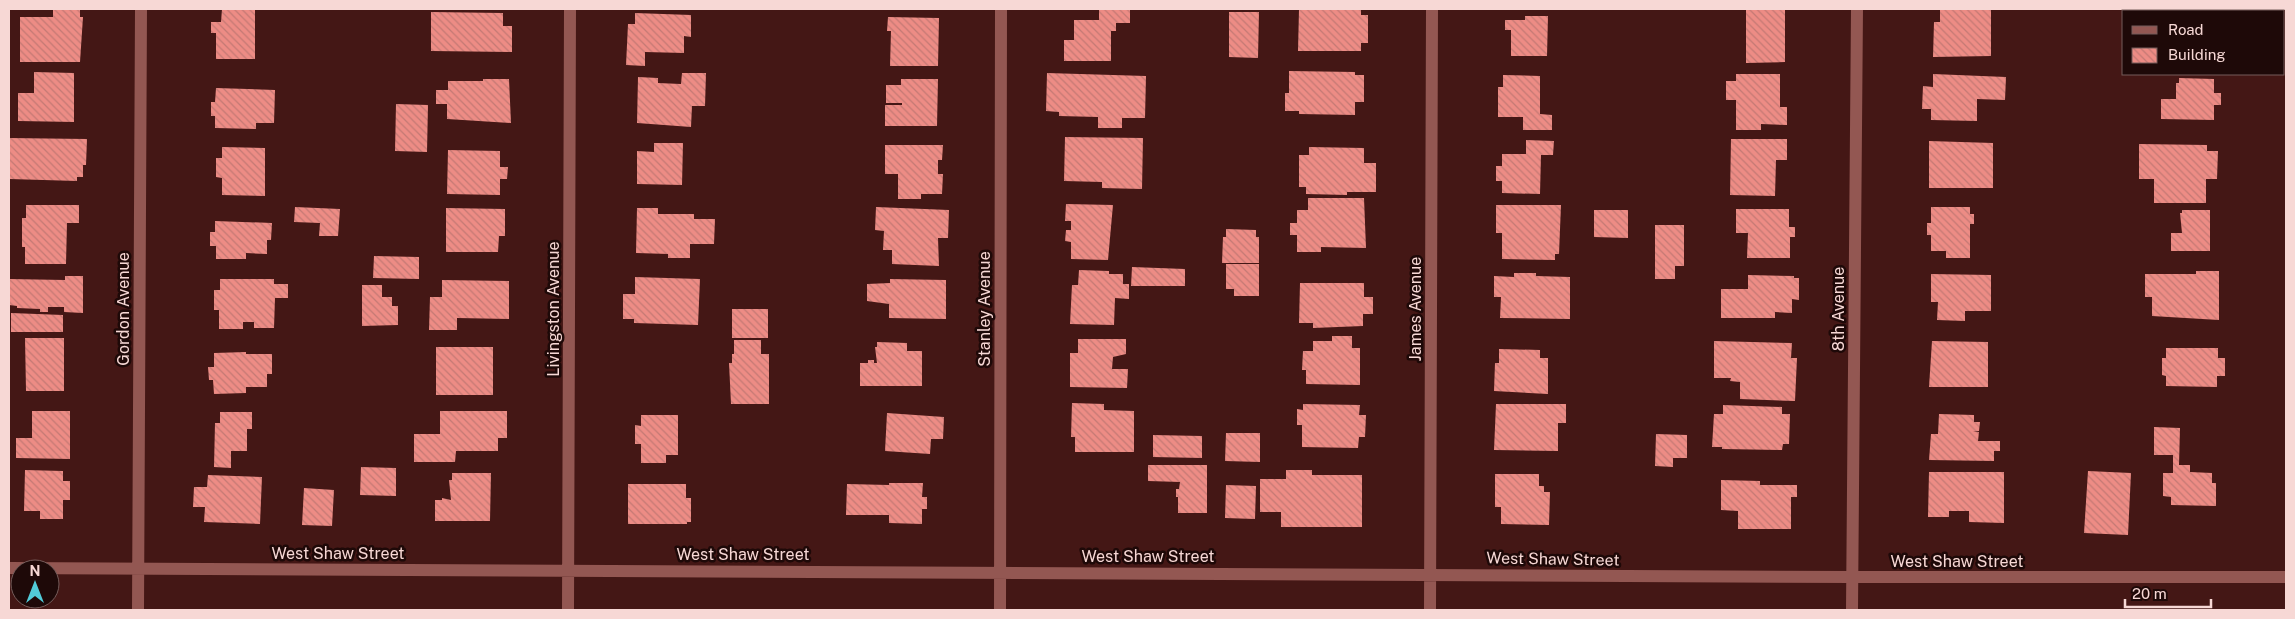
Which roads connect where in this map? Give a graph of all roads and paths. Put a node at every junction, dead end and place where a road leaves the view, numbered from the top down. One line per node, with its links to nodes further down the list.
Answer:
1 (141, 9): 7 (street, Gordon Avenue)
2 (570, 9): 8 (street, Livingston Avenue)
3 (1001, 9): 9 (street, Stanley Avenue)
4 (1432, 9): 10 (street, James Avenue)
5 (1856, 9): 11 (street, 8th Avenue)
6 (9, 568): 7 (street, West Shaw Street)
7 (139, 568): 8 (street, West Shaw Street); 13 (street, Gordon Avenue)
8 (568, 570): 9 (street, West Shaw Street); 14 (street, Livingston Avenue)
9 (1000, 572): 10 (street, West Shaw Street); 15 (street, Stanley Avenue)
10 (1430, 573): 11 (street, West Shaw Street); 16 (street, James Avenue)
11 (1853, 577): 12 (street, West Shaw Street); 17 (street, 8th Avenue)
12 (2286, 577)
13 (138, 610)
14 (568, 610)
15 (1000, 610)
16 (1430, 610)
17 (1852, 610)

